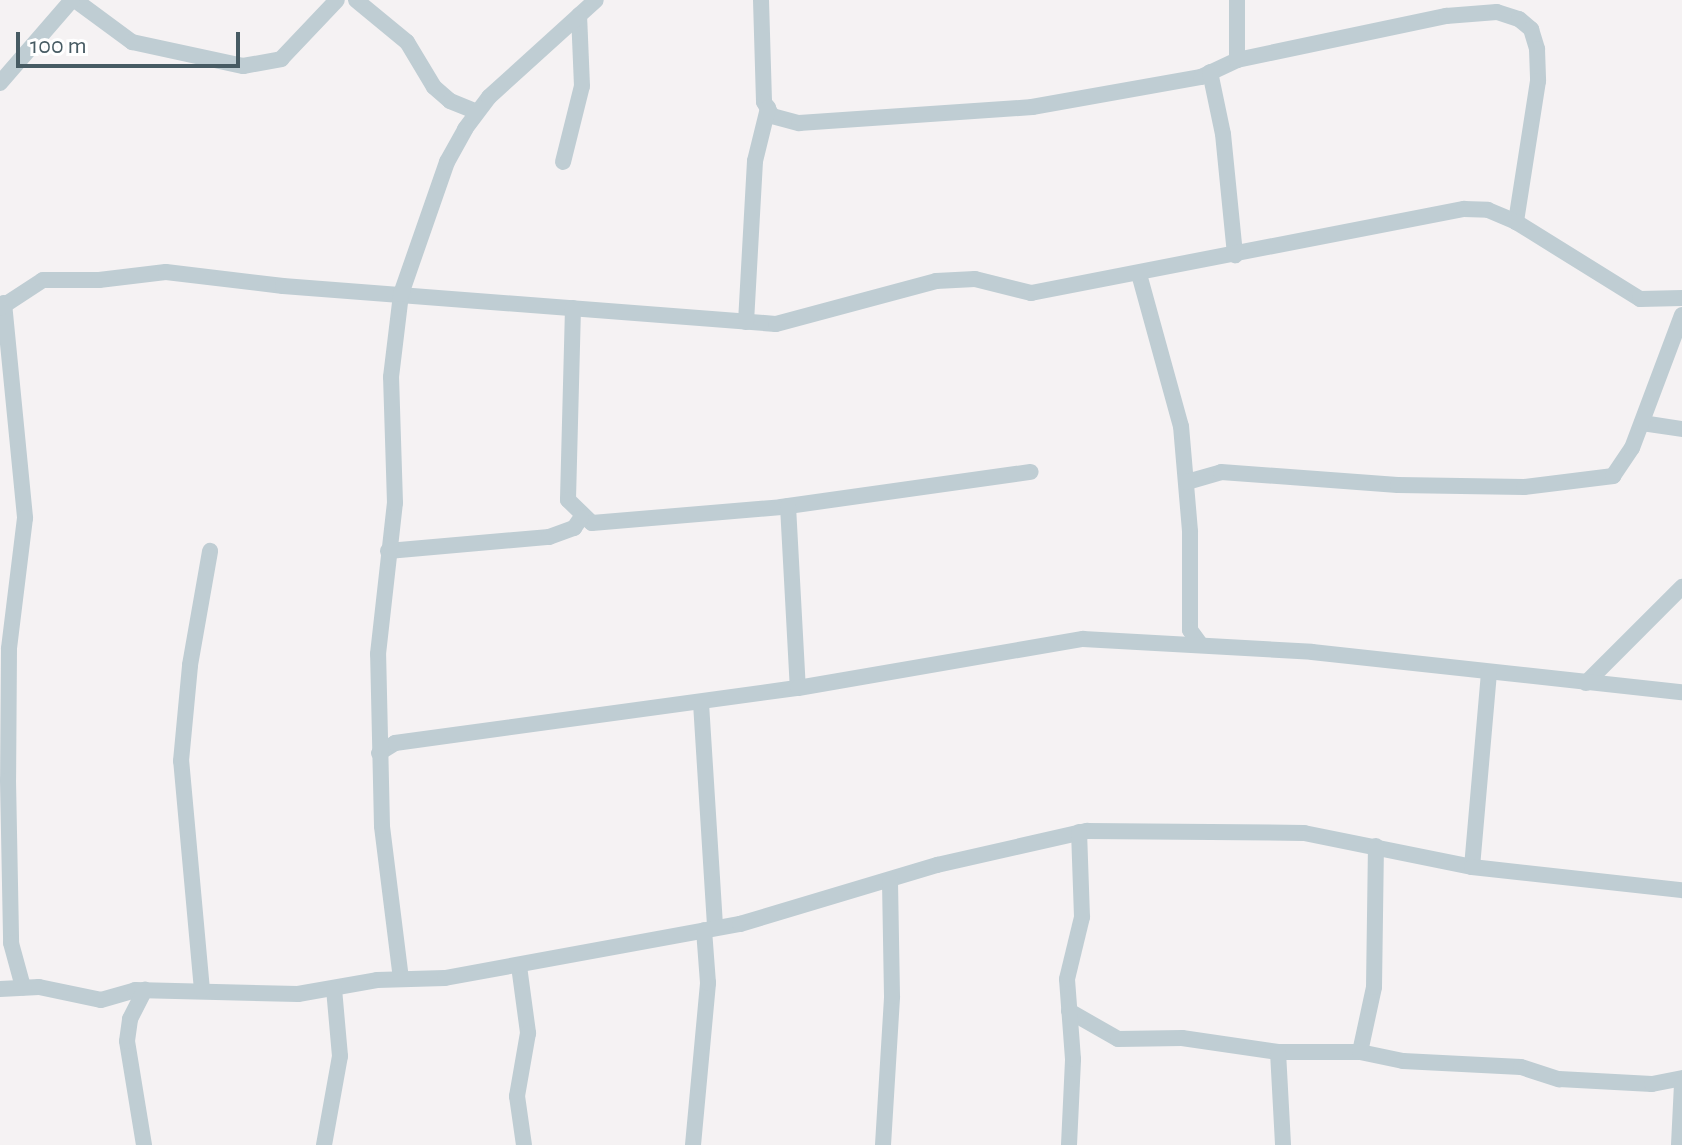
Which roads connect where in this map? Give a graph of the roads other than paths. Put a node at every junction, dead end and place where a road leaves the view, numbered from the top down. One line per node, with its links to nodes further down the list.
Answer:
1 (72, 0): 2 (street); 10 (street)
2 (337, 0)
3 (356, 0): 12 (street)
4 (596, 0): 7 (street)
5 (761, 0): 11 (street)
6 (1237, 0): 8 (street)
7 (579, 15): 12 (street); 13 (street)
8 (1237, 60): 9 (street); 14 (street)
9 (1210, 72): 11 (street); 15 (street)
10 (0, 83)
11 (768, 108): 21 (street)
12 (477, 112): 17 (street)
13 (563, 162)
14 (1516, 222): 15 (street); 19 (street)
15 (1235, 255): 16 (street)
16 (1139, 274): 21 (street); 25 (street)
17 (401, 294): 18 (street); 20 (street); 29 (street)
18 (2, 306): 34 (street)
19 (1681, 306): 22 (street)
20 (573, 308): 21 (street); 27 (street)
21 (746, 322)
22 (1642, 423): 23 (street); 25 (street)
23 (1682, 429)
24 (1031, 472): 26 (street)
25 (1187, 482): 31 (street)
26 (788, 506): 27 (street); 37 (street)
27 (581, 518): 29 (street)
28 (210, 551): 55 (street)
29 (388, 551): 40 (street)
30 (1682, 587): 36 (street)
31 (1190, 630): 32 (street); 33 (street)
32 (1177, 643): 33 (street); 37 (street)
33 (1200, 644): 35 (street)
34 (4, 649): 51 (street)
35 (1489, 673): 36 (street); 45 (street)
36 (1586, 683): 38 (street)
37 (798, 688): 39 (street)
38 (1682, 692)
39 (701, 703): 41 (street); 48 (street)
40 (380, 732): 41 (street); 42 (street)
41 (395, 743): 42 (street)
42 (379, 753): 50 (street)
43 (1079, 832): 44 (street); 46 (street); 56 (street)
44 (1376, 846): 45 (street); 58 (street)
45 (1472, 867): 47 (street)
46 (890, 881): 48 (street); 64 (street)
47 (1682, 890)
48 (710, 929): 49 (street); 63 (street)
49 (519, 966): 50 (street); 62 (street)
50 (401, 979): 53 (street)
51 (23, 987): 52 (street); 54 (street)
52 (0, 989)
53 (334, 989): 55 (street); 61 (street)
54 (145, 990): 55 (street); 60 (street)
55 (202, 990)
56 (1069, 1011): 57 (street); 65 (street)
57 (1278, 1052): 58 (street); 66 (street)
58 (1360, 1052): 59 (street)
59 (1682, 1081): 67 (street)
60 (144, 1145)
61 (324, 1145)
62 (524, 1145)
63 (693, 1145)
64 (883, 1145)
65 (1069, 1145)
66 (1283, 1145)
67 (1679, 1145)

